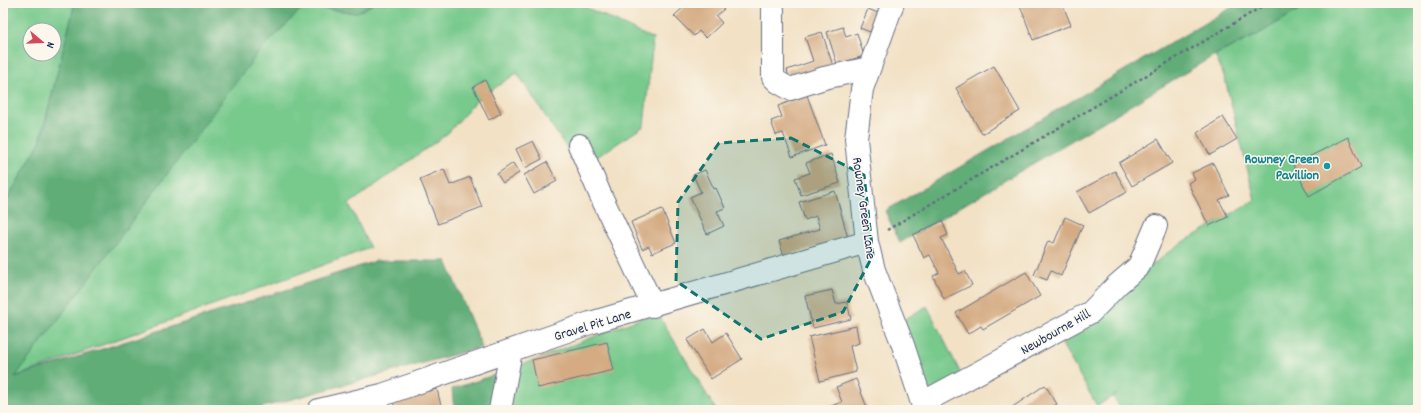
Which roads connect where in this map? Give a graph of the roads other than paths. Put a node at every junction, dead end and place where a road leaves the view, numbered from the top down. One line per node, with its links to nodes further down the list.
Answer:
1 (893, 3): 3 (street, Rowney Green Lane)
2 (773, 10): 3 (street)
3 (869, 68): 6 (street, Rowney Green Lane)
4 (579, 145): 7 (street)
5 (1156, 226): 9 (street, Newbourne Hill)
6 (867, 242): 7 (street, Gravel Pit Lane); 9 (street, Rowney Green Lane)
7 (653, 306): 8 (street, Gravel Pit Lane)
8 (511, 351): 10 (street, Gravel Pit Lane); 11 (street)
9 (924, 406)
10 (319, 410)
11 (500, 410)

